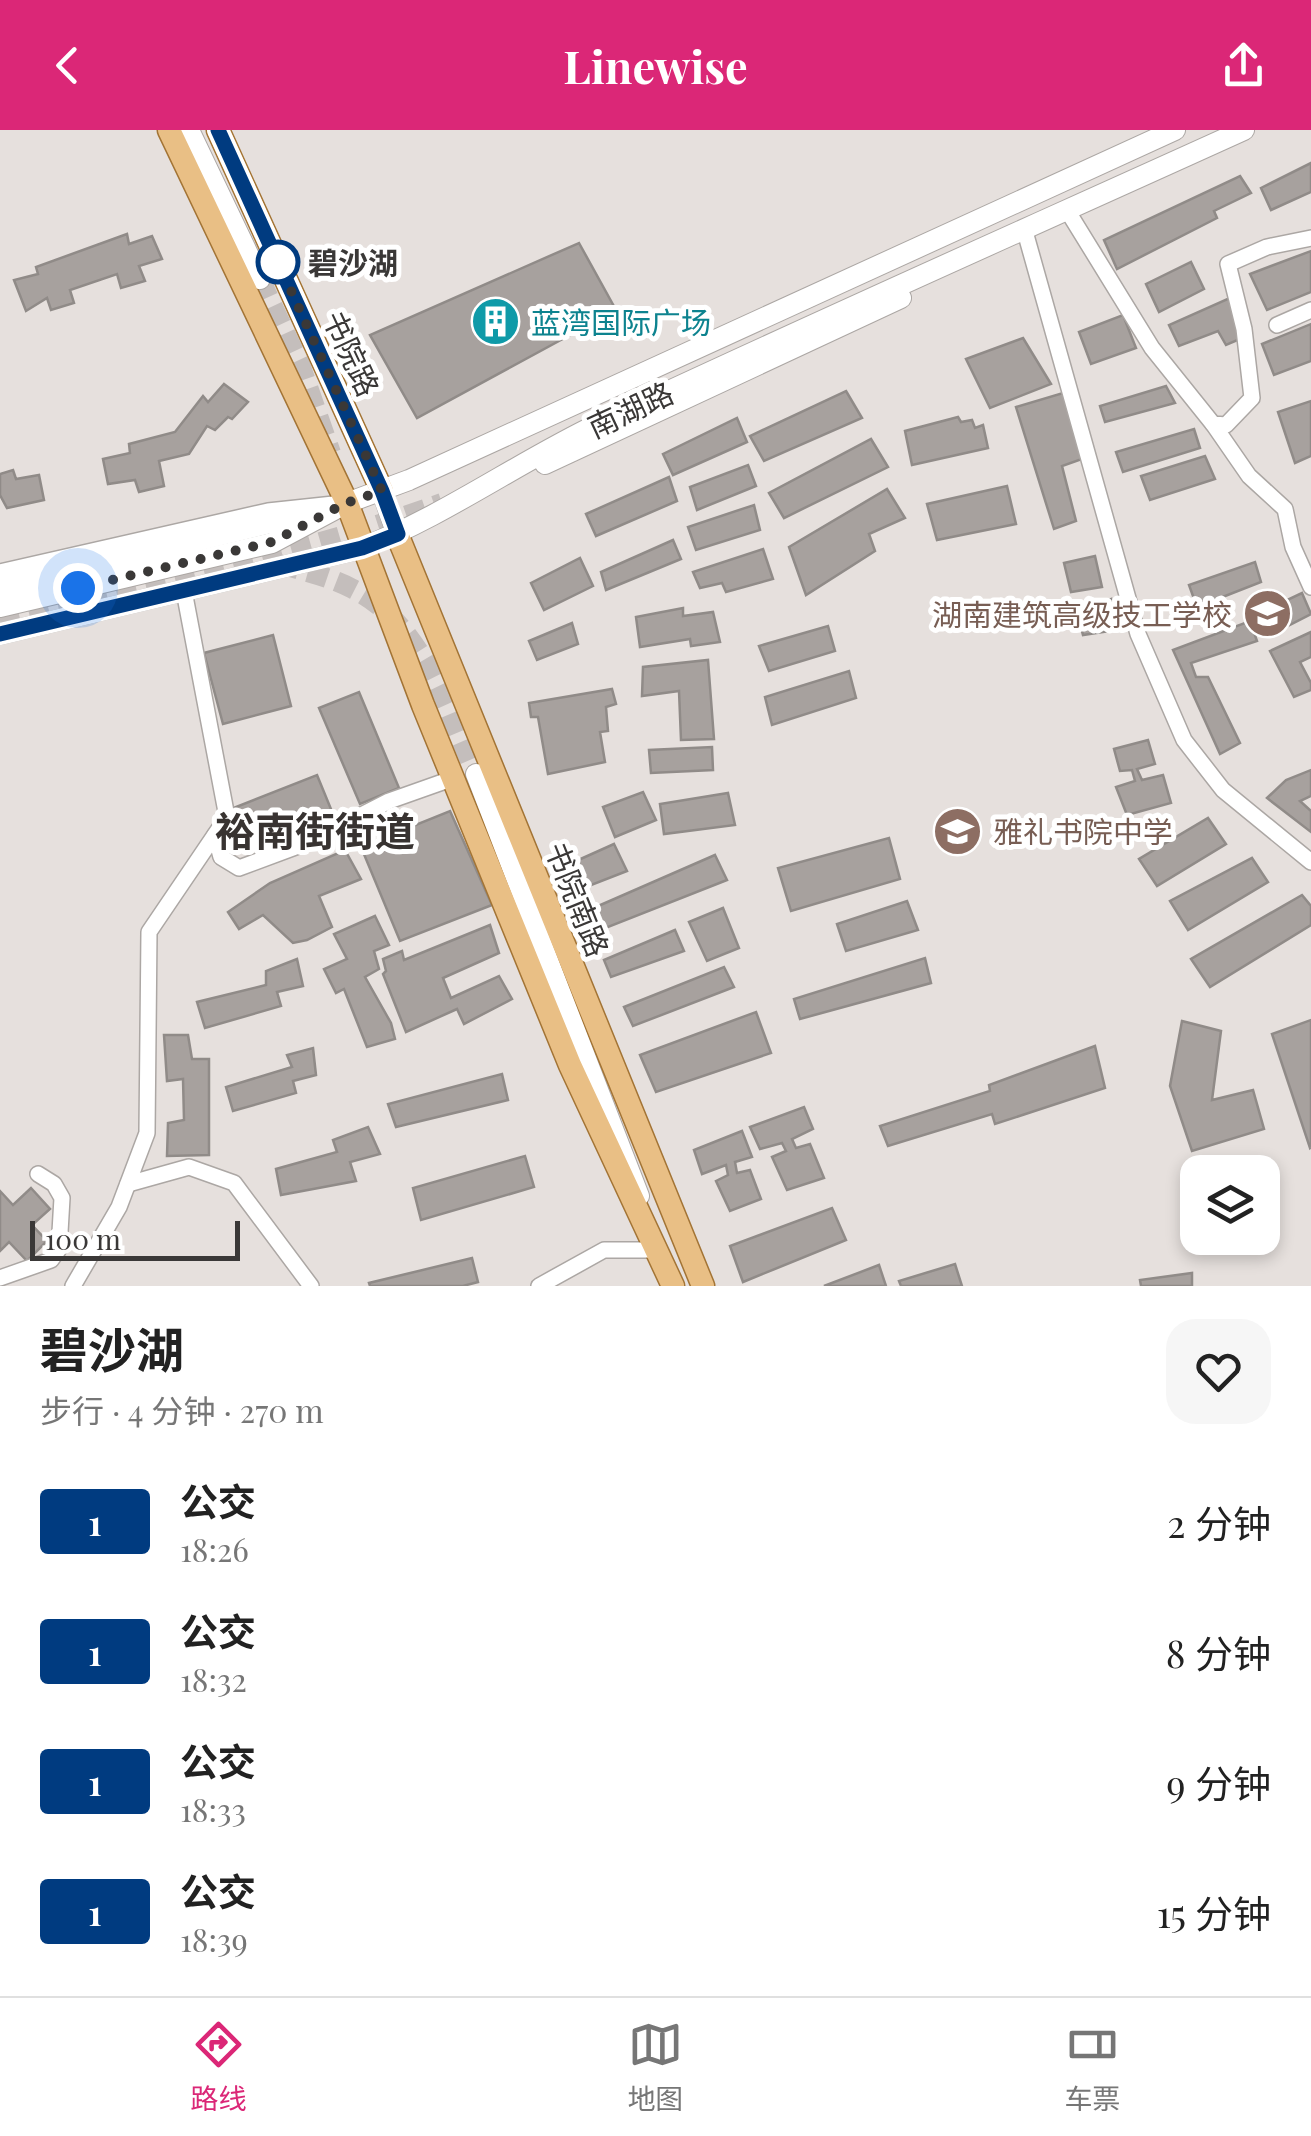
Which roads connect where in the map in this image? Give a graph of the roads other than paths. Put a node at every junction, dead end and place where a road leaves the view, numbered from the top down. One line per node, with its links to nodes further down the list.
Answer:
1 (169, 130): 16 (main road)
2 (189, 130): 10 (main road)
3 (218, 130): 15 (main road, 书院路)
4 (1175, 130): 15 (main road, 南湖路)
5 (1244, 130): 6 (main road, 南湖路)
6 (1068, 210): 7 (main road, 南湖路); 13 (street)
7 (1024, 228): 9 (main road, 南湖路); 27 (street)
8 (1311, 238): 13 (street)
9 (993, 244): 14 (main road); 17 (main road, 南湖路)
10 (260, 280)
11 (1311, 310): 12 (street)
12 (1277, 325)
13 (1213, 424): 20 (street)
14 (546, 464)
15 (382, 491): 16 (main road, 南湖路); 17 (main road)
16 (346, 503): 18 (main road); 19 (street); 21 (main road); 23 (main road, 南湖路)
17 (398, 534): 18 (main road, 南湖路); 36 (main road, 书院南路)
18 (362, 548): 22 (main road, 南湖路); 25 (main road)
19 (0, 572)
20 (1311, 586)
21 (0, 589)
22 (184, 590): 24 (main road, 南湖路); 26 (street)
23 (0, 607)
24 (0, 634)
25 (465, 776): 26 (street); 30 (main road)
26 (215, 835): 29 (street)
27 (1311, 862)
28 (38, 1174): 31 (street)
29 (128, 1184): 32 (street); 33 (street)
30 (658, 1250): 34 (street); 35 (main road)
31 (0, 1278)
32 (72, 1286)
33 (311, 1286)
34 (539, 1286)
35 (673, 1286)
36 (703, 1286)

